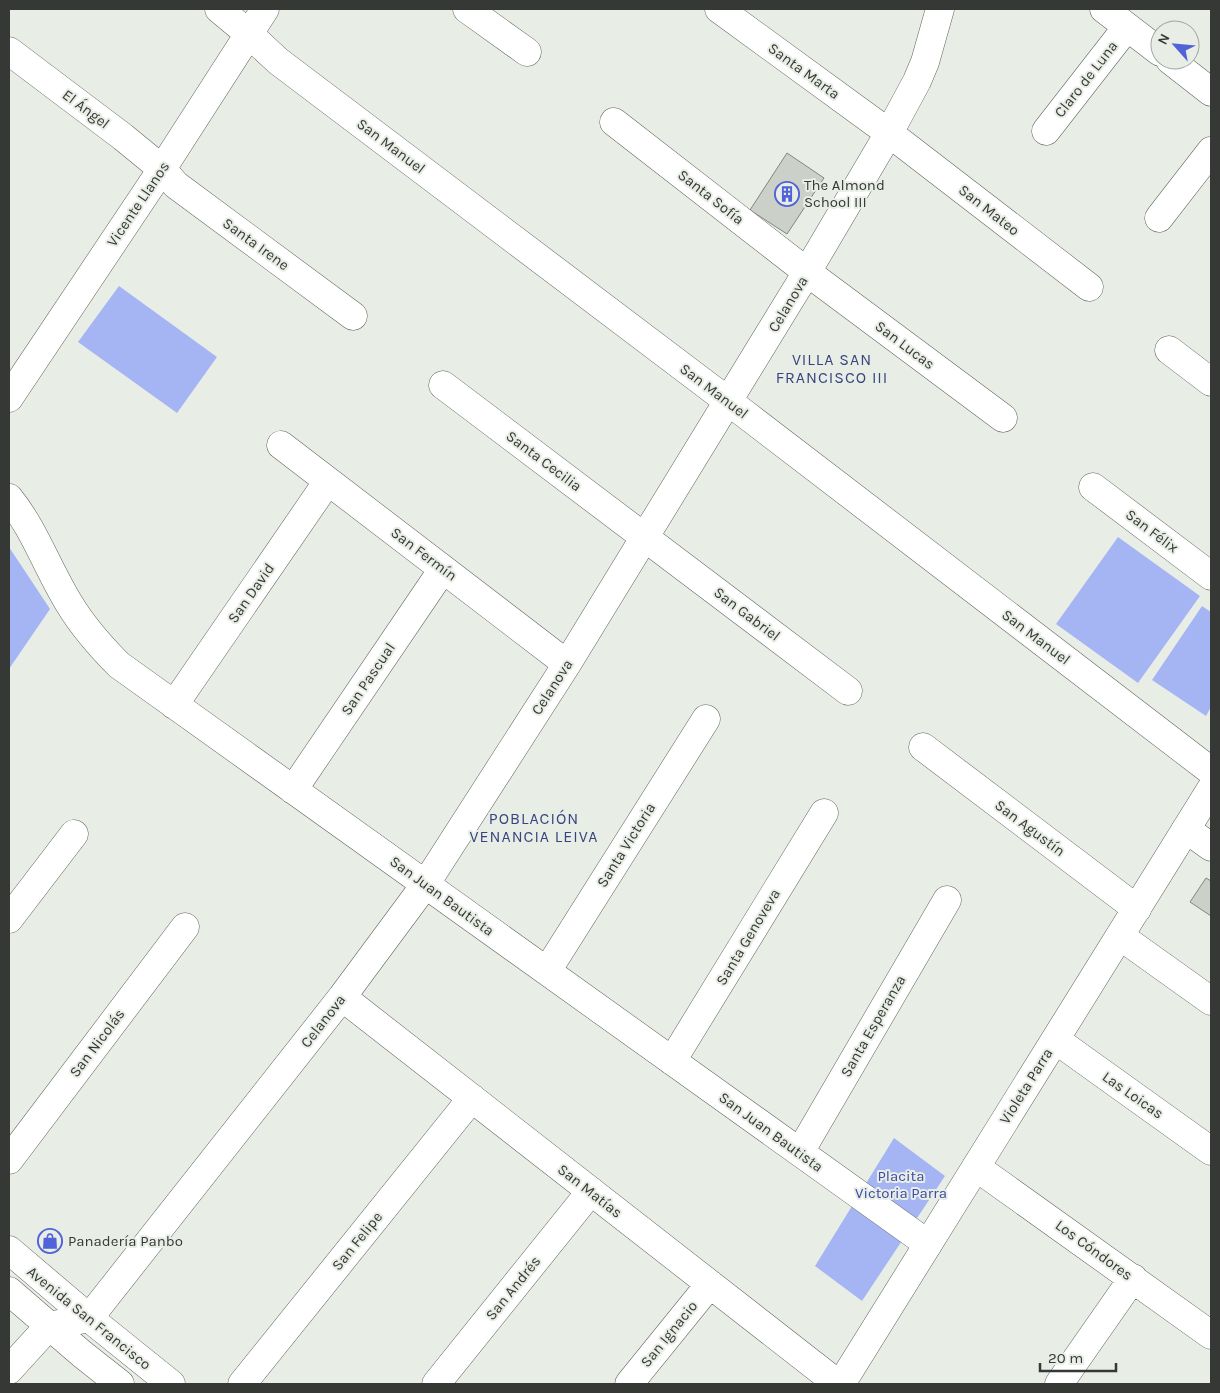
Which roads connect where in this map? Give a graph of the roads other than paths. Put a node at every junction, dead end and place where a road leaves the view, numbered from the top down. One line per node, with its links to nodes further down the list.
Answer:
1 (219, 9): 8 (street, San Manuel)
2 (265, 9): 8 (street, Vicente Llanos)
3 (466, 9): 11 (street)
4 (719, 9): 16 (street, Santa Marta)
5 (940, 9): 16 (street, Celanova)
6 (1104, 9): 7 (street)
7 (1127, 27): 9 (street); 15 (street, Claro de Luna)
8 (248, 34): 18 (street, Vicente Llanos); 27 (street, San Manuel)
9 (1150, 44)
10 (9, 51): 18 (street, El Ángel)
11 (527, 52)
12 (1183, 70): 13 (street)
13 (1211, 92)
14 (614, 122): 20 (street, Santa Sofía)
15 (1046, 131)
16 (889, 133): 20 (street, Celanova); 21 (street, San Mateo)
17 (1211, 151): 19 (street)
18 (162, 169): 22 (street, Santa Irene); 26 (street, Vicente Llanos)
19 (1159, 218)
20 (807, 272): 27 (street, Celanova); 28 (street, San Lucas)
21 (1089, 287)
22 (353, 316)
23 (1169, 350): 24 (street)
24 (1211, 382)
25 (444, 385): 33 (street, Santa Cecilia)
26 (9, 398)
27 (729, 401): 33 (street, Celanova); 41 (street, San Manuel)
28 (1003, 418)
29 (281, 445): 30 (street, San Fermín)
30 (328, 482): 34 (street, San Fermín); 38 (street, San David)
31 (1093, 487): 35 (street, San Félix)
32 (9, 498): 38 (street, San Juan Bautista)
33 (645, 537): 36 (street, Celanova); 37 (street, San Gabriel)
34 (443, 569): 36 (street, San Fermín); 43 (street, San Pascual)
35 (1211, 576)
36 (567, 664): 48 (street, Celanova)
37 (848, 691)
38 (174, 705): 43 (street, San Juan Bautista)
39 (706, 718): 54 (street, Santa Victoria)
40 (923, 747): 50 (street, San Agustín)
41 (1211, 771)
42 (1211, 788): 45 (street, Violeta Parra)
43 (293, 790): 48 (street, San Juan Bautista)
44 (824, 813): 58 (street, Santa Genoveva)
45 (1186, 829): 47 (street); 50 (street, Violeta Parra)
46 (74, 834): 51 (street)
47 (1211, 847)
48 (425, 884): 54 (street, San Juan Bautista); 55 (street, Celanova)
49 (947, 900): 61 (street, Santa Esperanza)
50 (1137, 908): 53 (street, Violeta Parra)
51 (9, 919)
52 (185, 927): 62 (street, San Nicolás)
53 (1120, 936): 56 (street); 57 (street, Violeta Parra)
54 (547, 971): 58 (street, San Juan Bautista)
55 (342, 997): 59 (street, San Matías); 70 (street, Celanova)
56 (1211, 1001)
57 (1056, 1040): 60 (street, Las Loicas); 63 (street, Violeta Parra)
58 (672, 1061): 61 (street, San Juan Bautista)
59 (472, 1098): 64 (street, San Matías); 76 (street, San Felipe)
60 (1211, 1150)
61 (800, 1152): 65 (street, San Juan Bautista)
62 (9, 1160)
63 (976, 1167): 65 (street, Violeta Parra); 67 (street, Los Cóndores)
64 (591, 1191): 68 (street, San Matías); 77 (street, San Andrés)
65 (928, 1244): 79 (street, Violeta Parra)
66 (9, 1250): 70 (street, Avenida San Francisco)
67 (1133, 1278): 72 (street, Los Cóndores); 80 (street)
68 (710, 1284): 78 (street, San Ignacio); 79 (street, San Matías)
69 (9, 1291): 71 (street, Avenida San Francisco)
70 (89, 1318): 71 (street); 75 (street, Avenida San Francisco)
71 (49, 1326): 73 (street); 74 (street, Avenida San Francisco)
72 (1211, 1334)
73 (9, 1370)
74 (120, 1384)
75 (171, 1384)
76 (242, 1384)
77 (436, 1384)
78 (629, 1384)
79 (840, 1384)
80 (1059, 1384)

